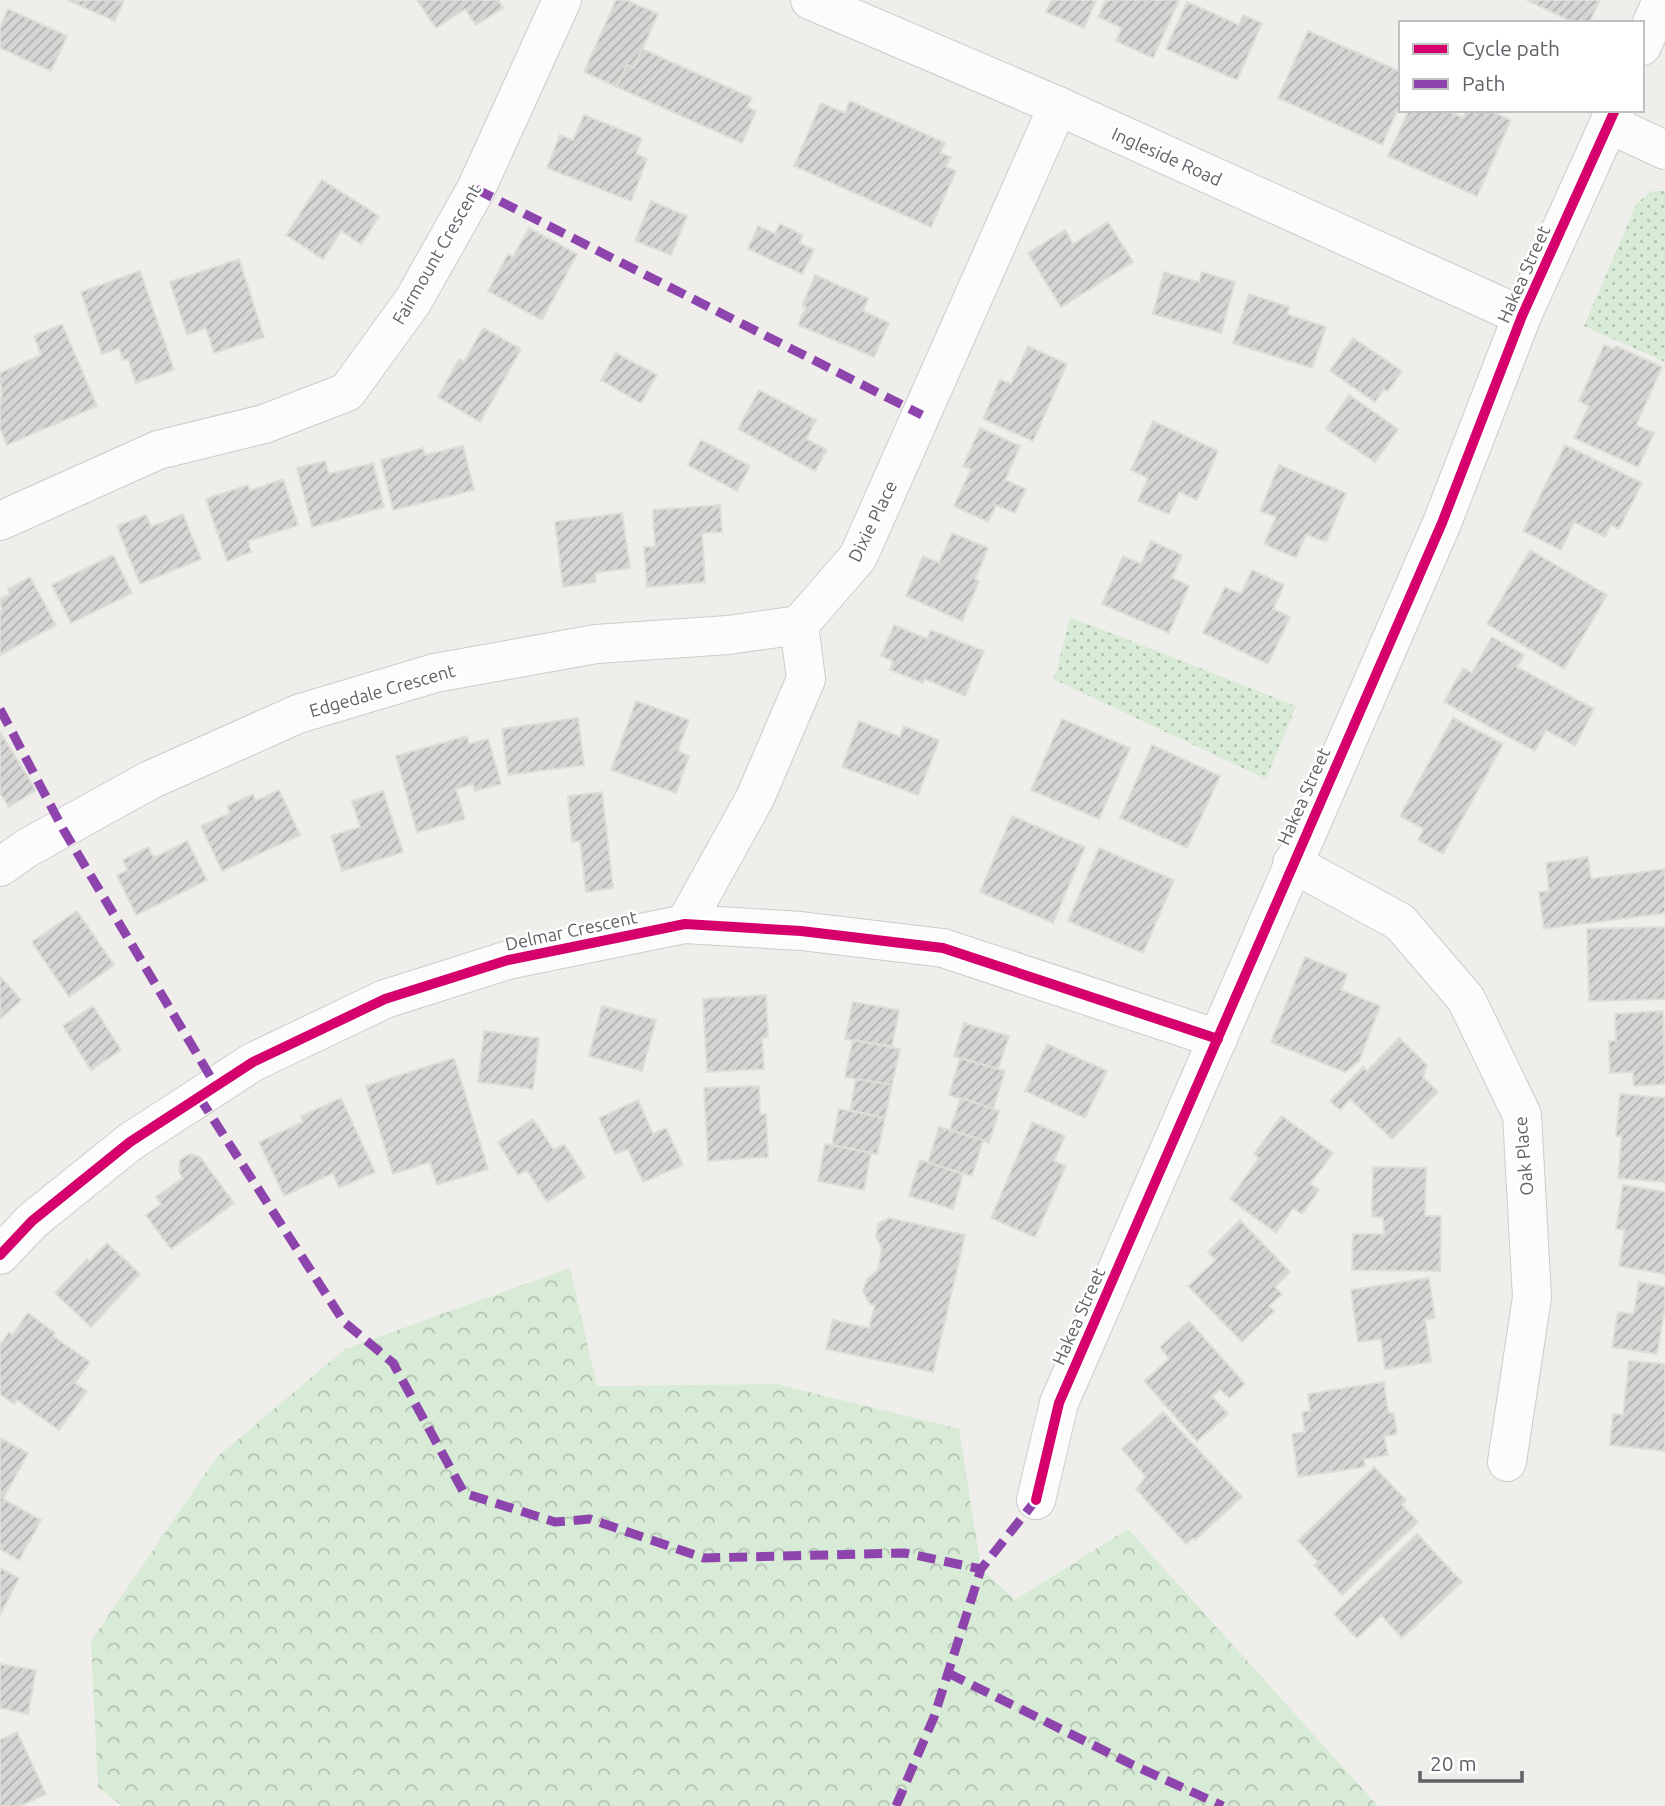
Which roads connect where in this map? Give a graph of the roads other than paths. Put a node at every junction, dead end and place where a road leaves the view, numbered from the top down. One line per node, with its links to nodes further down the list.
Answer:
1 (562, 0): 9 (street, Fairmount Crescent)
2 (810, 0): 5 (street, Ingleside Road)
3 (1662, 0): 4 (street)
4 (1644, 41)
5 (1058, 106): 8 (street, Ingleside Road); 10 (street, Dixie Place)
6 (1612, 117): 7 (street); 8 (street, Hakea Street)
7 (1665, 150)
8 (1522, 316): 11 (street, Hakea Street)
9 (0, 522)
10 (799, 625): 12 (street, Edgedale Crescent); 13 (street)
11 (1292, 863): 14 (street, Hakea Street); 16 (street, Oak Place)
12 (0, 867)
13 (685, 923): 14 (street, Delmar Crescent); 15 (street, Delmar Crescent)
14 (1218, 1039): 17 (street, Hakea Street)
15 (0, 1255)
16 (1507, 1462)
17 (1036, 1500)

